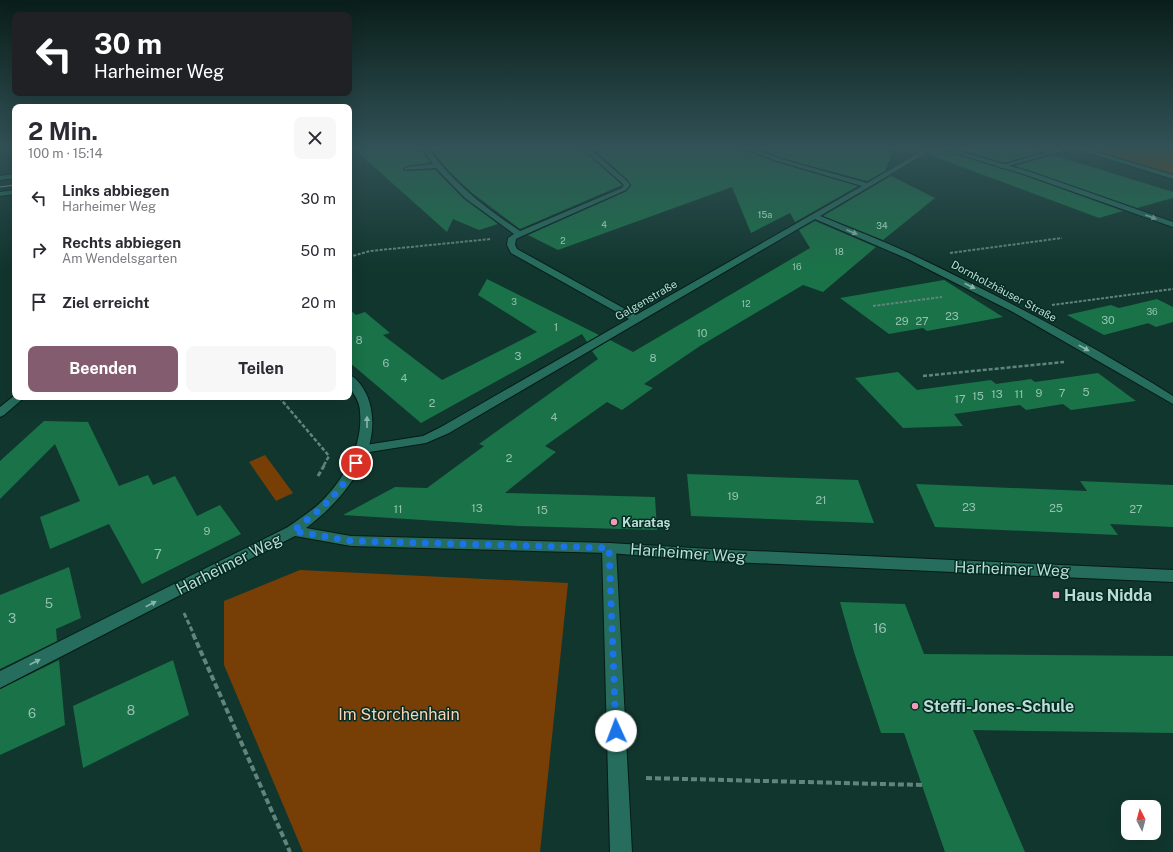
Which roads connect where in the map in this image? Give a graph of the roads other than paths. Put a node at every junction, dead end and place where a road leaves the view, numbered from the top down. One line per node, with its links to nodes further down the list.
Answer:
1 (457, 188): 9 (street)
2 (625, 188): 9 (street)
3 (864, 188): 7 (street, Galgenstraße)
4 (1064, 188): 8 (street, one-way to 8)
5 (12, 192): 6 (street)
6 (0, 194)
7 (816, 217): 10 (street, Galgenstraße); 13 (street, Dornholzhäuser Straße, one-way to 13)
8 (1173, 225)
9 (515, 236): 10 (street)
10 (636, 319): 15 (street, Galgenstraße)
11 (352, 382): 15 (street, one-way to 11)
12 (15, 400): 14 (street)
13 (1173, 401)
14 (0, 413)
15 (363, 449): 16 (street)
16 (293, 531): 17 (street, Harheimer Weg); 19 (street, Harheimer Weg, one-way to 16)
17 (609, 548): 18 (street, Harheimer Weg); 20 (street)
18 (1173, 576)
19 (0, 680)
20 (620, 852)

